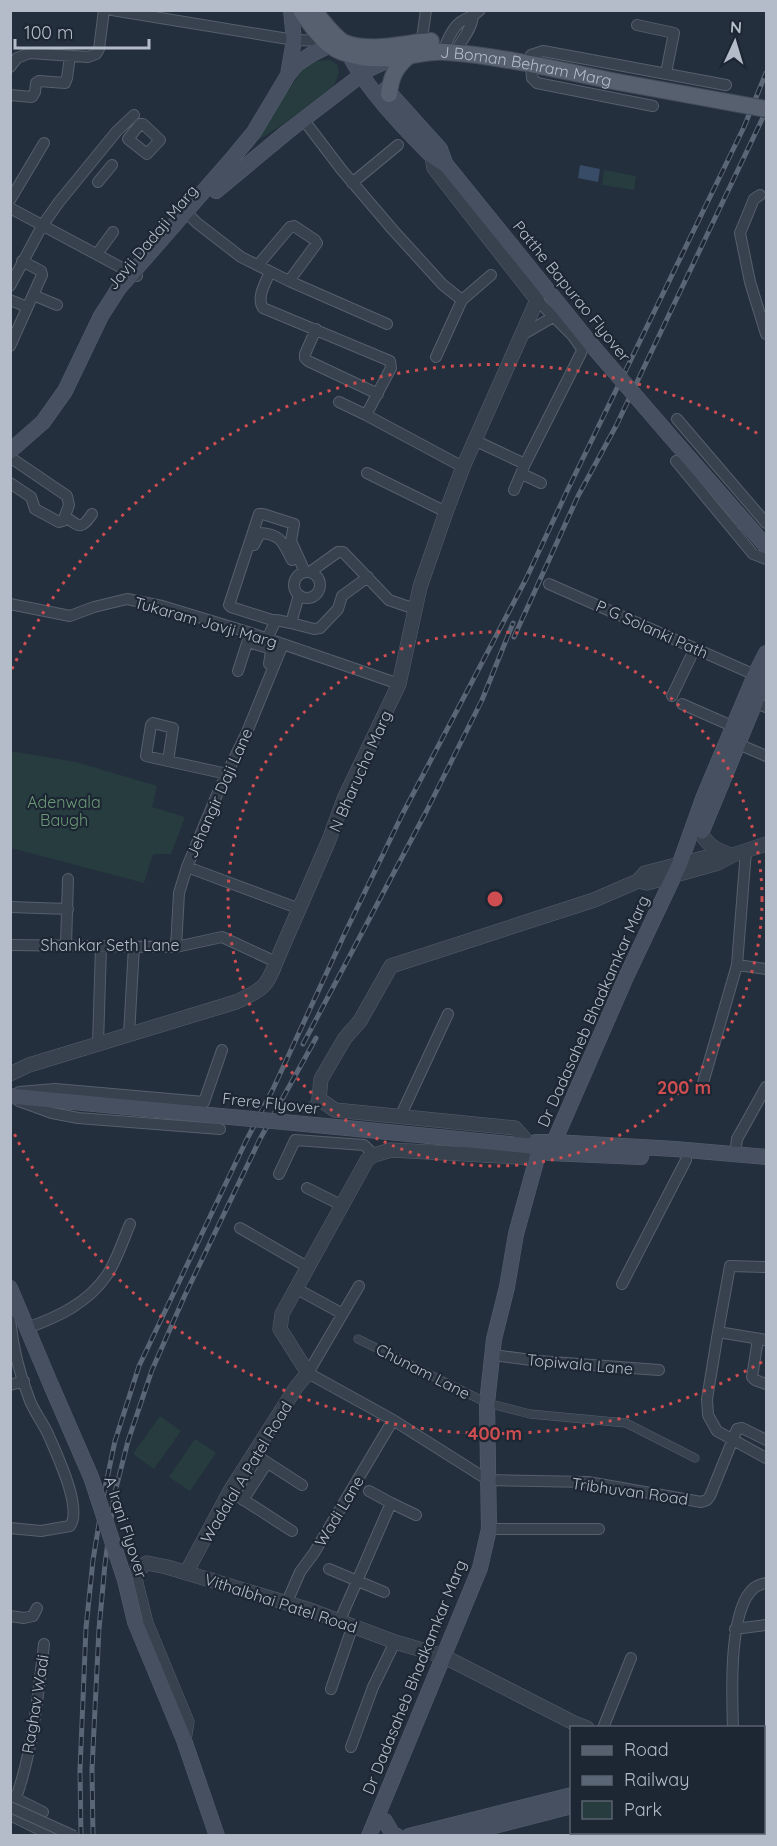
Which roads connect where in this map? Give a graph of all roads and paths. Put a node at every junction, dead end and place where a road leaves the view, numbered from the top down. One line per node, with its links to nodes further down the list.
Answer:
1 (104, 10): 13 (street)
2 (291, 10): 9 (main road, Javji Dadaji Marg)
3 (301, 10): 12 (main road)
4 (314, 10): 12 (main road)
5 (426, 10): 11 (street)
6 (120, 11): 9 (street)
7 (477, 14): 10 (street)
8 (637, 25): 16 (street)
9 (294, 40): 12 (street); 17 (main road, Javji Dadaji Marg)
10 (451, 47): 11 (main road, J Boman Behram Marg); 14 (main road, J Boman Behram Marg)
11 (418, 50): 12 (main road, J Boman Behram Marg); 12 (main road, J Boman Behram Marg); 23 (main road)
12 (350, 54): 17 (main road, Javji Dadaji Marg); 20 (main road, Javji Dadaji Marg); 23 (main road, Patthe Bapurao Flyover)
13 (70, 56): 15 (street); 21 (street)
14 (531, 60): 16 (street); 18 (main road, J Boman Behram Marg); 24 (street)
15 (10, 67)
16 (666, 73): 19 (street)
17 (288, 75): 38 (main road, Javji Dadaji Marg)
18 (619, 77): 22 (main road, J Boman Behram Marg); 25 (main road, J Boman Behram Marg, bridge)
19 (726, 84)
20 (337, 94): 23 (main road); 27 (main road, Javji Dadaji Marg)
21 (10, 95)
22 (766, 100)
23 (389, 101): 32 (main road, Patthe Bapurao Flyover)
24 (653, 106)
25 (766, 109)
26 (134, 115): 28 (street)
27 (303, 119): 35 (street); 38 (main road, Javji Dadaji Marg)
28 (125, 124): 29 (street); 33 (street)
29 (134, 131)
30 (44, 143): 37 (street)
31 (398, 145): 35 (street)
32 (441, 162): 53 (street); 80 (main road, Patthe Bapurao Flyover, bridge)
33 (91, 163): 34 (street); 39 (street)
34 (105, 173)
35 (352, 183): 52 (street)
36 (760, 195): 50 (street)
37 (12, 202): 39 (street)
38 (189, 215): 43 (street); 45 (main road, Javji Dadaji Marg)
39 (42, 226): 41 (street); 42 (street)
40 (113, 232): 41 (street)
41 (97, 254): 45 (street)
42 (22, 261): 48 (street); 49 (street)
43 (258, 265): 44 (street); 47 (street)
44 (270, 272): 47 (street); 58 (street)
45 (136, 274): 68 (main road, Javji Dadaji Marg)
46 (490, 275): 52 (street)
47 (290, 280): 57 (street)
48 (10, 286)
49 (33, 295): 54 (street); 55 (street)
50 (761, 298): 59 (street)
51 (10, 300): 55 (street)
52 (462, 300): 62 (street)
53 (537, 300): 56 (street); 60 (street, N Bharucha Marg)
54 (57, 305)
55 (27, 307): 61 (street)
56 (553, 317): 60 (street); 71 (street)
57 (387, 324)
58 (316, 329): 63 (street); 63 (street)
59 (766, 334)
60 (522, 335): 67 (street, N Bharucha Marg)
61 (10, 346)
62 (436, 357)
63 (378, 394): 65 (street)
64 (339, 402): 65 (street)
65 (366, 416): 70 (street)
66 (677, 419): 79 (street)
67 (476, 441): 70 (street, N Bharucha Marg); 71 (street)
68 (12, 458): 78 (street)
69 (676, 461): 82 (street)
70 (463, 467): 76 (street, N Bharucha Marg)
71 (524, 469): 74 (street); 75 (street)
72 (367, 473): 76 (street)
73 (10, 483): 78 (street)
74 (541, 483)
75 (514, 490)
76 (446, 512): 89 (street, N Bharucha Marg)
77 (92, 514): 78 (street)
78 (66, 517)
79 (766, 523)
80 (766, 546)
81 (292, 560): 88 (street)
82 (766, 560)
83 (307, 572): 84 (street); 86 (street); 86 (street); 88 (street)
84 (368, 577): 89 (street); 91 (street)
85 (549, 584): 96 (street, P G Solanki Path)
86 (299, 595): 91 (street)
87 (10, 604): 92 (street, Tukaram Javji Marg)
88 (236, 609): 90 (street); 92 (street)
89 (415, 609): 102 (street, N Bharucha Marg)
90 (274, 621): 91 (street); 94 (street)
91 (291, 623)
92 (232, 627): 93 (street, Tukaram Javji Marg)
93 (249, 638): 94 (street, Tukaram Javji Marg); 97 (street); 99 (street)
94 (267, 639): 95 (street, Tukaram Javji Marg)
95 (283, 644): 97 (street); 101 (street, Jehangir Daji Lane); 102 (street, Tukaram Javji Marg)
96 (694, 648): 100 (street, P G Solanki Path); 103 (street)
97 (271, 651): 101 (street)
98 (766, 653): 100 (main road, Dr Dadasaheb Bhadkamkar Marg)
99 (238, 670)
100 (761, 675): 105 (main road, Dr Dadasaheb Bhadkamkar Marg); 115 (main road, Dr Dadasaheb Bhadkamkar Marg)
101 (269, 676): 110 (street, Jehangir Daji Lane)
102 (399, 684): 119 (street, N Bharucha Marg)
103 (672, 696)
104 (682, 704): 106 (street)
105 (761, 705): 107 (main road, Dr Dadasaheb Bhadkamkar Marg)
106 (732, 726)
107 (738, 744): 108 (street); 111 (main road, Dr Dadasaheb Bhadkamkar Marg)
108 (766, 756)
109 (168, 761): 110 (street)
110 (226, 774): 114 (street, Jehangir Daji Lane)
111 (701, 833): 113 (street); 115 (main road, Dr Dadasaheb Bhadkamkar Marg)
112 (766, 844): 113 (street)
113 (740, 853): 115 (street); 126 (street)
114 (187, 867): 119 (street); 124 (street, Jehangir Daji Lane)
115 (681, 868): 136 (street); 139 (main road, Dr Dadasaheb Bhadkamkar Marg)
116 (68, 879): 118 (street)
117 (10, 907): 118 (street)
118 (68, 909): 121 (street)
119 (300, 909): 125 (street, N Bharucha Marg)
120 (10, 945): 121 (street, Shankar Seth Lane)
121 (66, 945): 123 (street, Shankar Seth Lane)
122 (134, 946): 123 (street, Shankar Seth Lane); 124 (street, Shankar Seth Lane); 129 (street)
123 (101, 947): 130 (street)
124 (176, 947): 125 (street, Shankar Seth Lane)
125 (276, 962): 129 (street, N Bharucha Marg)
126 (737, 965): 127 (street); 133 (street)
127 (766, 969)
128 (448, 1014): 138 (street)
129 (129, 1035): 130 (street, N Bharucha Marg)
130 (98, 1044): 132 (street, N Bharucha Marg)
131 (222, 1050): 135 (street)
132 (10, 1074)
133 (703, 1083)
134 (766, 1087): 141 (street)
135 (10, 1096): 139 (main road, Frere Flyover, bridge)
136 (319, 1099): 137 (street); 138 (street)
137 (307, 1110)
138 (400, 1116): 139 (street)
139 (542, 1148): 140 (street); 141 (main road); 143 (main road); 162 (main road, Dr Dadasaheb Bhadkamkar Marg); 168 (main road, Dr Dadasaheb Bhadkamkar Marg)
140 (374, 1155): 145 (street); 147 (street)
141 (735, 1155): 142 (main road)
142 (766, 1157)
143 (686, 1160): 144 (main road); 152 (street)
144 (766, 1166)
145 (279, 1174)
146 (307, 1188): 147 (street)
147 (342, 1206): 151 (street)
148 (130, 1224): 158 (street)
149 (240, 1228): 151 (street)
150 (766, 1267): 159 (street)
151 (309, 1268): 155 (street)
152 (622, 1284)
153 (359, 1286): 156 (street)
154 (10, 1288): 158 (main road, A Irani Flyover)
155 (297, 1289): 156 (street); 164 (street)
156 (341, 1313): 164 (street)
157 (10, 1320): 165 (street)
158 (27, 1328): 207 (main road, A Irani Flyover, bridge)
159 (718, 1332): 161 (street); 170 (street)
160 (358, 1339): 168 (street, Chunam Lane)
161 (762, 1340): 166 (street)
162 (501, 1356): 163 (street, Topiwala Lane); 168 (main road, Dr Dadasaheb Bhadkamkar Marg)
163 (659, 1370)
164 (308, 1373): 169 (street); 172 (street, Wadalal A Patel Road)
165 (24, 1382): 167 (street); 183 (street)
166 (766, 1384)
167 (10, 1385)
168 (491, 1404): 173 (street, Chunam Lane); 176 (main road, Dr Dadasaheb Bhadkamkar Marg)
169 (393, 1420): 176 (street); 192 (street, Wadi Lane)
170 (732, 1440): 171 (street); 174 (street); 176 (street, Tribhuvan Road)
171 (766, 1440)
172 (254, 1454): 175 (street); 178 (street, Wadalal A Patel Road)
173 (695, 1458)
174 (766, 1458)
175 (267, 1463): 177 (street); 180 (street)
176 (493, 1480): 184 (main road, Dr Dadasaheb Bhadkamkar Marg); 201 (main road, Dr Dadasaheb Bhadkamkar Marg)
177 (302, 1485)
178 (230, 1491): 180 (street); 188 (street, Wadalal A Patel Road)
179 (369, 1491): 181 (street)
180 (243, 1500): 186 (street)
181 (391, 1503): 182 (street); 189 (street)
182 (416, 1515)
183 (10, 1528)
184 (497, 1529): 185 (street); 201 (main road, Dr Dadasaheb Bhadkamkar Marg)
185 (599, 1529)
186 (292, 1531)
187 (329, 1569): 189 (street)
188 (186, 1573): 192 (street, Vithalbhai Patel Road); 207 (street, Vithalbhai Patel Road)
189 (357, 1581): 191 (street); 195 (street)
190 (766, 1583): 198 (street)
191 (384, 1592)
192 (287, 1602): 195 (street, Vithalbhai Patel Road)
193 (37, 1608): 194 (street)
194 (10, 1616)
195 (340, 1620): 196 (street, Vithalbhai Patel Road)
196 (353, 1625): 199 (street, Vithalbhai Patel Road); 203 (street)
197 (766, 1625): 198 (street)
198 (735, 1629): 206 (street)
199 (395, 1642): 201 (street, Vithalbhai Patel Road); 208 (street)
200 (44, 1644): 210 (street, Raghav Wadi)
201 (447, 1658): 204 (street, Vithalbhai Patel Road); 214 (main road, Dr Dadasaheb Bhadkamkar Marg); 219 (main road, Dr Dadasaheb Bhadkamkar Marg)
202 (631, 1658): 205 (street)
203 (331, 1689)
204 (582, 1726)
205 (604, 1726)
206 (733, 1726)
207 (184, 1740): 218 (main road, A Irani Flyover)
208 (351, 1747)
209 (570, 1796): 221 (main road)
210 (12, 1800): 212 (street); 217 (street, bridge)
211 (570, 1807): 215 (main road)
212 (43, 1812)
213 (10, 1815): 216 (street)
214 (382, 1828): 220 (main road)
215 (486, 1831): 222 (main road)
216 (52, 1836)
217 (74, 1836)
218 (217, 1836)
219 (369, 1836)
220 (398, 1836)
221 (409, 1836)
222 (455, 1836)

